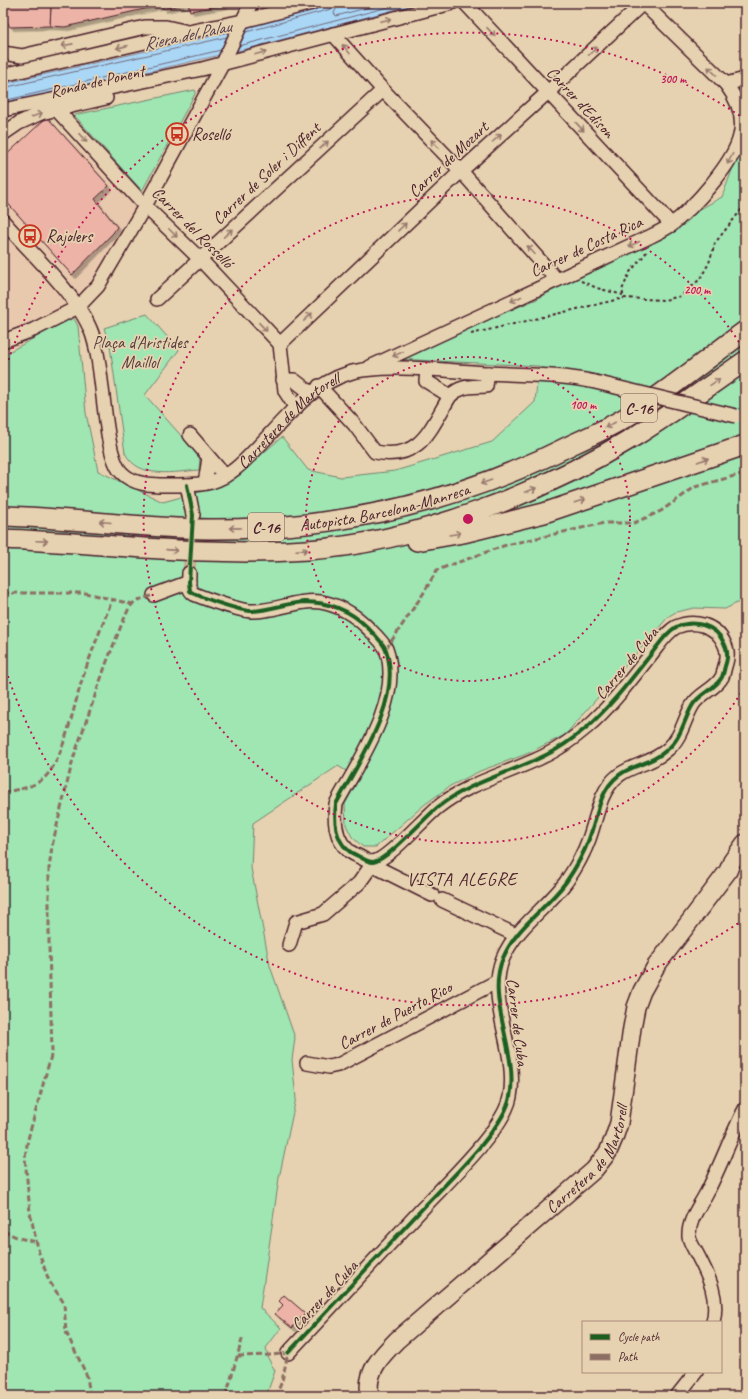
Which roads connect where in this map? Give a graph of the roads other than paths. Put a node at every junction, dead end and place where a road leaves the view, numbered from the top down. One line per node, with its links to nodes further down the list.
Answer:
1 (252, 3): 6 (street)
2 (312, 3): 6 (street, Ronda de Ponent)
3 (452, 3): 8 (street, Ronda de Ponent, one-way to 3)
4 (465, 3): 16 (street, Carrer d'Edison, one-way to 16)
5 (643, 3): 14 (street, Carrer de Costa Rica, one-way to 5); 16 (street, Carrer de Mozart, one-way to 5)
6 (241, 24): 7 (street, Ronda de Ponent); 10 (street)
7 (188, 32): 9 (street, Ronda de Ponent, one-way to 9); 12 (street, Ronda de Ponent, one-way to 12)
8 (333, 34): 10 (street, Ronda de Ponent, one-way to 8); 15 (street, one-way to 8)
9 (3, 53)
10 (225, 59): 11 (street, Ronda de Ponent); 21 (street)
11 (202, 69): 17 (street, Ronda de Ponent); 18 (street, Ronda de Ponent)
12 (3, 76)
13 (745, 79): 14 (street)
14 (726, 84): 23 (street, Carrer de Costa Rica, one-way to 23)
15 (383, 90): 20 (street, one-way to 15); 24 (street, Carrer de Soler i Diffent, one-way to 15)
16 (548, 92): 20 (street, Carrer de Mozart, one-way to 16); 23 (street, Carrer d'Edison, one-way to 23)
17 (56, 109): 19 (street, Ronda de Ponent, one-way to 17); 21 (street, Carrer del Rosselló, one-way to 21)
18 (3, 110)
19 (3, 134)
20 (460, 170): 25 (street, one-way to 20); 30 (street, Carrer de Mozart, one-way to 20)
21 (145, 206): 24 (street, Carrer del Rosselló, one-way to 24); 27 (street)
22 (3, 221): 27 (street, Carretera de Martorell)
23 (672, 225): 25 (street, Carrer de Costa Rica, one-way to 25)
24 (200, 259): 26 (street, Carrer de Soler i Diffent); 30 (street, Carrer del Rosselló, one-way to 30)
25 (557, 280): 32 (street, Carrer de Costa Rica, one-way to 32)
26 (157, 299)
27 (78, 307): 29 (street); 45 (street, Carretera de Martorell)
28 (745, 331): 47 (highway, Autopista Barcelona-Manresa / C-16, one-way to 47)
29 (3, 341)
30 (280, 344): 35 (street)
31 (745, 361): 49 (highway, Autopista Barcelona-Manresa / C-16, one-way to 31)
32 (362, 370): 33 (street, Carretera de Martorell); 36 (street, Carretera de Martorell)
33 (427, 370): 34 (street, Carretera de Martorell); 37 (street)
34 (488, 373): 37 (street); 39 (street, Carretera de Martorell, bridge)
35 (283, 380): 36 (street); 38 (street)
36 (315, 389): 37 (street); 38 (street, Carretera de Martorell)
37 (450, 396)
38 (296, 408): 43 (street, Carretera de Martorell)
39 (740, 417)
40 (190, 435): 42 (street)
41 (745, 445): 49 (highway, one-way to 41)
42 (209, 458): 43 (street); 44 (street)
43 (225, 476): 44 (street, Carretera de Martorell)
44 (205, 483): 45 (street, Carretera de Martorell)
45 (187, 485): 46 (street)
46 (193, 515)
47 (3, 516)
48 (3, 539): 49 (highway, Autopista Barcelona-Manresa / C-16, one-way to 49)
49 (360, 544)
50 (154, 595): 53 (street)
51 (745, 843): 54 (main road, Carretera de Martorell)
52 (745, 855): 54 (main road, Carretera de Martorell)
53 (373, 864): 55 (street); 55 (street, Carrer de Cuba); 56 (street, Carrer de Cuba)
54 (728, 871): 63 (main road, Carretera de Martorell)
55 (516, 935): 57 (street, Carrer de Cuba)
56 (289, 945)
57 (496, 982): 58 (street, Carrer de Puerto Rico); 61 (street, Carrer de Cuba)
58 (307, 1063)
59 (745, 1109): 60 (street)
60 (712, 1321)
61 (288, 1353)
62 (695, 1373): 64 (street)
63 (370, 1396)
64 (678, 1396)

